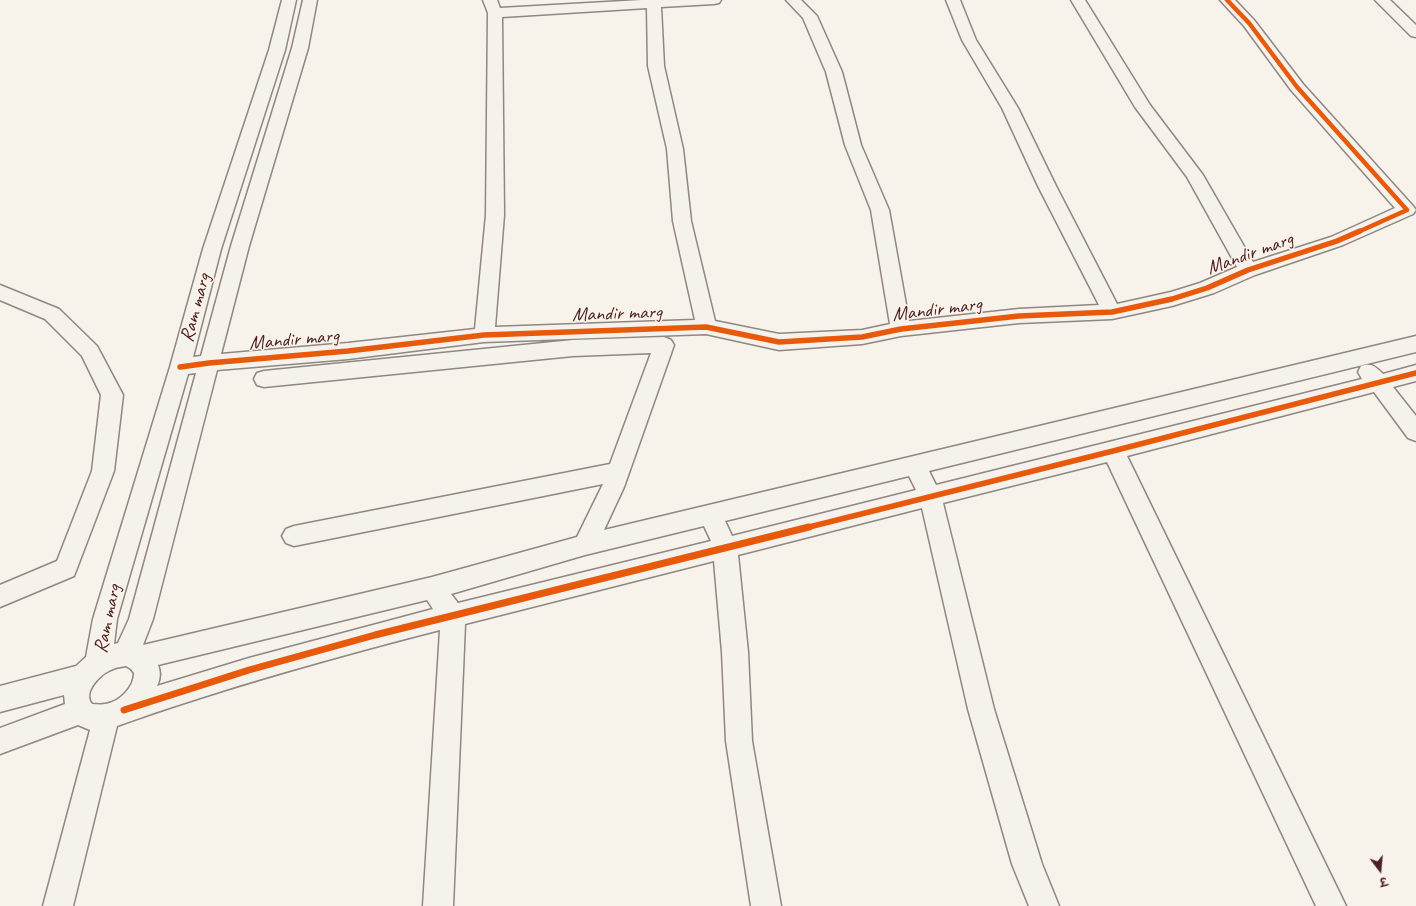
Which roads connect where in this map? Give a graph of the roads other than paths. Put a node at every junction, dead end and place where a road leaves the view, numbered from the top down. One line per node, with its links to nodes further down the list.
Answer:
1 (289, 0): 22 (street, Ram marg)
2 (310, 0): 21 (street)
3 (714, 0): 9 (street)
4 (793, 0): 17 (street)
5 (953, 0): 15 (street)
6 (1078, 0): 13 (street)
7 (1227, 0): 12 (street, Mandir marg)
8 (1382, 0): 11 (street)
9 (654, 2): 10 (street); 16 (street)
10 (493, 7): 18 (street)
11 (1416, 33)
12 (1412, 215): 13 (street, Mandir marg)
13 (1248, 270): 15 (street, Mandir marg)
14 (0, 292): 36 (street)
15 (1112, 312): 17 (street, Mandir marg)
16 (706, 327): 17 (street, Mandir marg); 18 (street, Mandir marg)
17 (901, 329)
18 (484, 335): 21 (street, Mandir marg)
19 (1416, 344): 20 (street)
20 (1356, 360): 25 (street); 28 (street)
21 (209, 363): 22 (street, Mandir marg); 38 (street)
22 (180, 367): 39 (street, Ram marg)
23 (1416, 373): 25 (street)
24 (264, 380): 29 (street)
25 (1378, 382): 26 (street); 27 (street)
26 (1416, 432)
27 (1113, 451): 30 (street); 47 (street)
28 (915, 466): 30 (street); 31 (street)
29 (618, 472): 32 (street); 33 (street)
30 (930, 496): 34 (street); 46 (street)
31 (711, 515): 33 (street); 34 (street)
32 (294, 536)
33 (585, 545): 35 (street)
34 (725, 547): 37 (street); 45 (street)
35 (432, 588): 37 (street); 38 (street)
36 (0, 596)
37 (453, 616): 41 (street); 44 (street)
38 (132, 656): 39 (street); 41 (street)
39 (91, 670): 40 (street); 41 (street)
40 (0, 699)
41 (104, 713): 42 (street); 43 (street)
42 (0, 741)
43 (58, 906)
44 (438, 906)
45 (766, 906)
46 (1044, 906)
47 (1331, 906)

